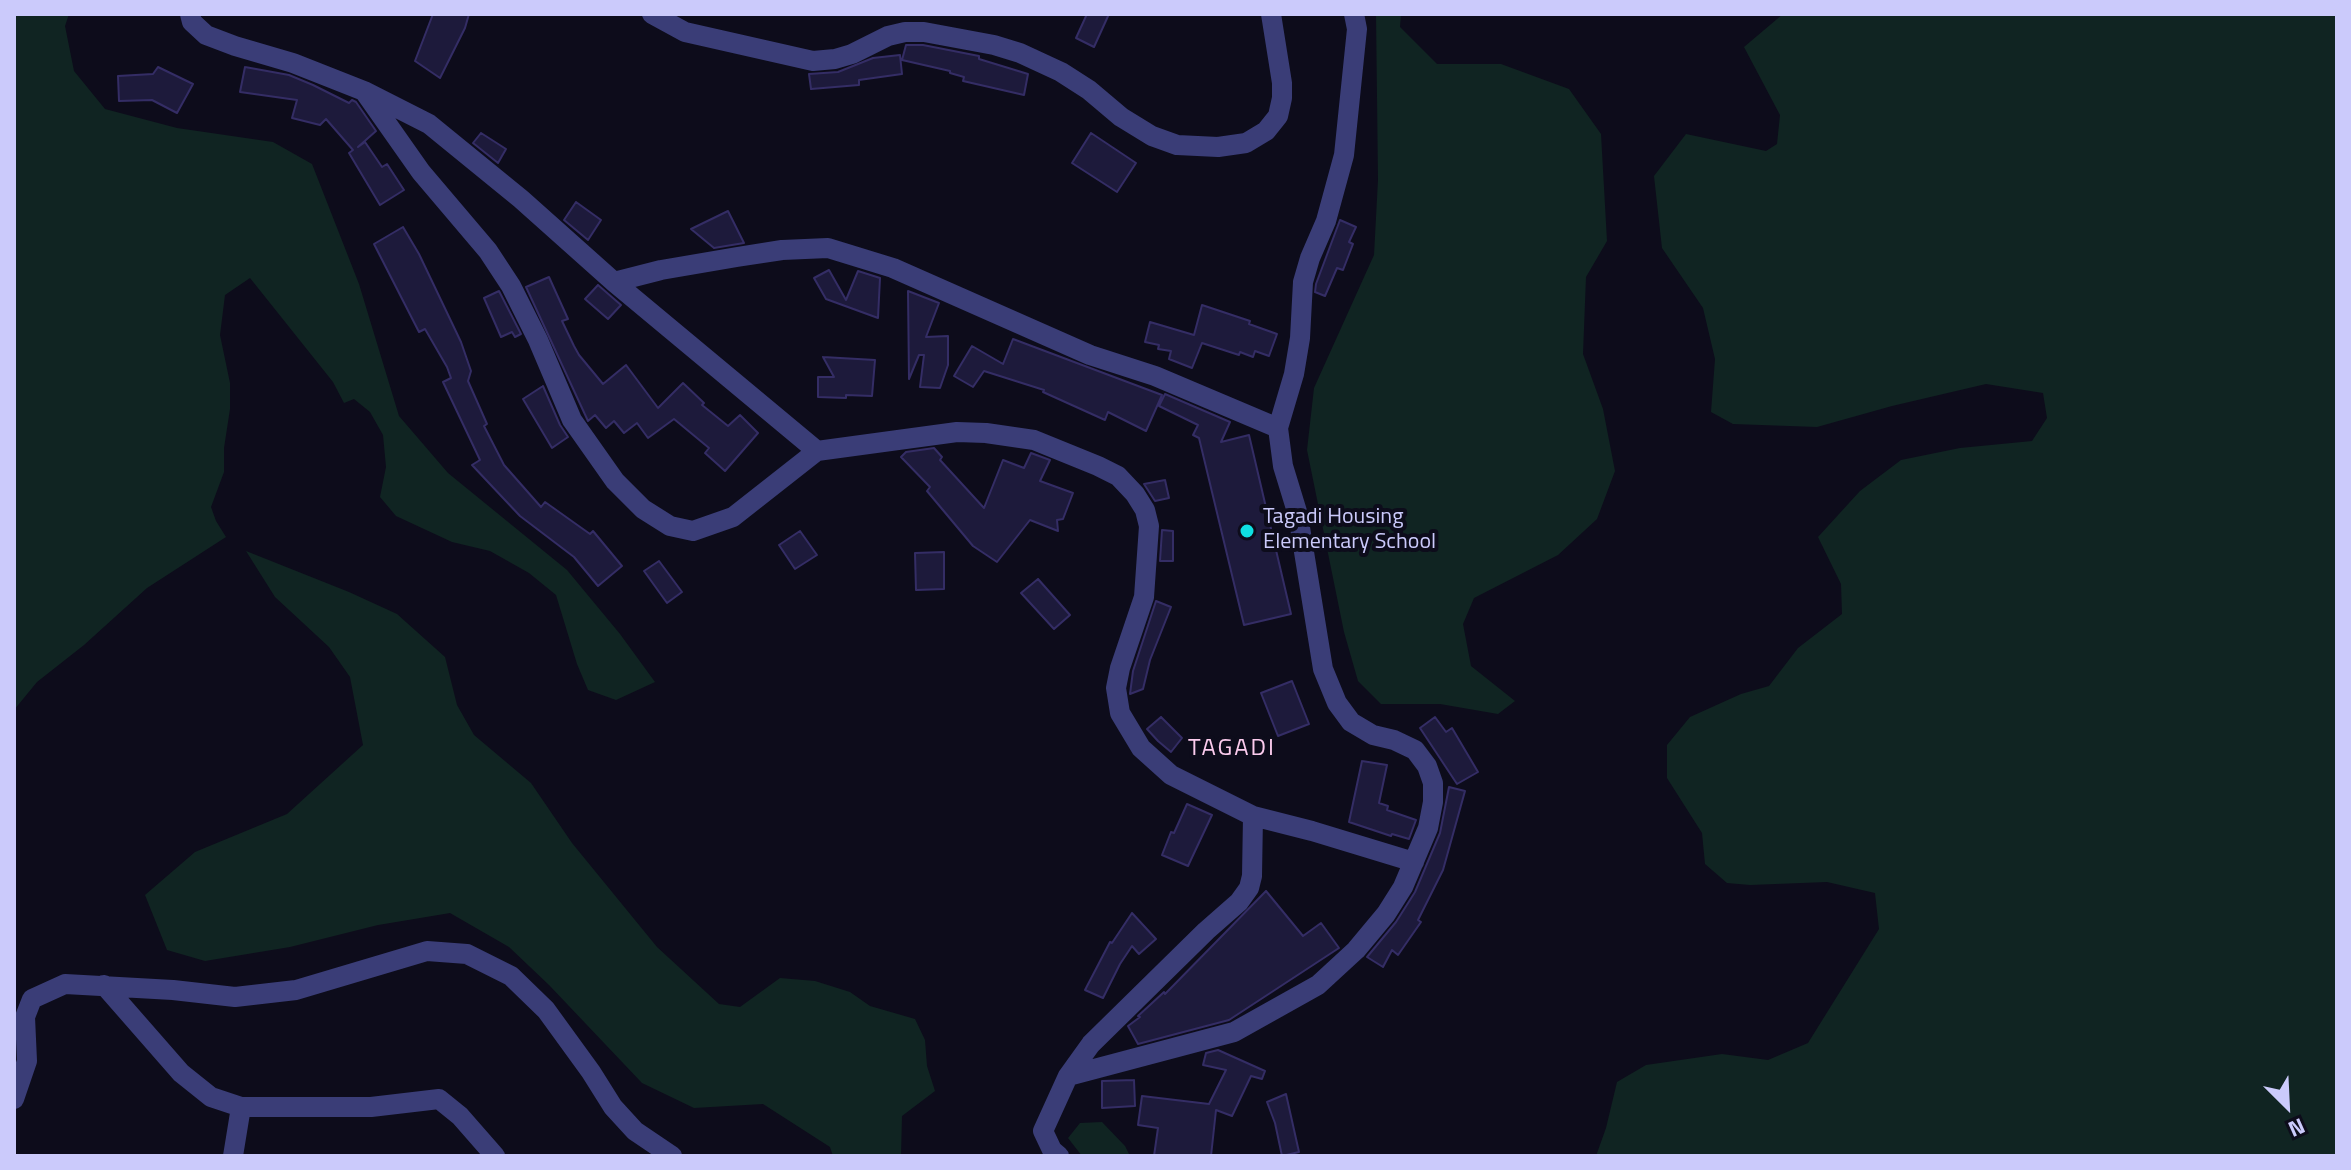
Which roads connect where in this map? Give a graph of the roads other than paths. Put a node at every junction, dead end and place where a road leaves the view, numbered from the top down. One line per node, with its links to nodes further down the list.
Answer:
1 (190, 14): 5 (street)
2 (652, 14): 3 (street)
3 (1271, 14)
4 (1354, 14): 7 (street)
5 (364, 91): 6 (street); 8 (street)
6 (614, 282): 7 (street); 8 (street)
7 (1278, 428): 10 (street)
8 (817, 451): 9 (street)
9 (1253, 816): 10 (street); 12 (street)
10 (1414, 862): 12 (street)
11 (104, 985): 13 (street); 14 (street); 17 (street)
12 (1068, 1076): 18 (street)
13 (14, 1099)
14 (241, 1107): 15 (street); 16 (street)
15 (233, 1156)
16 (495, 1156)
17 (672, 1156)
18 (1059, 1156)

